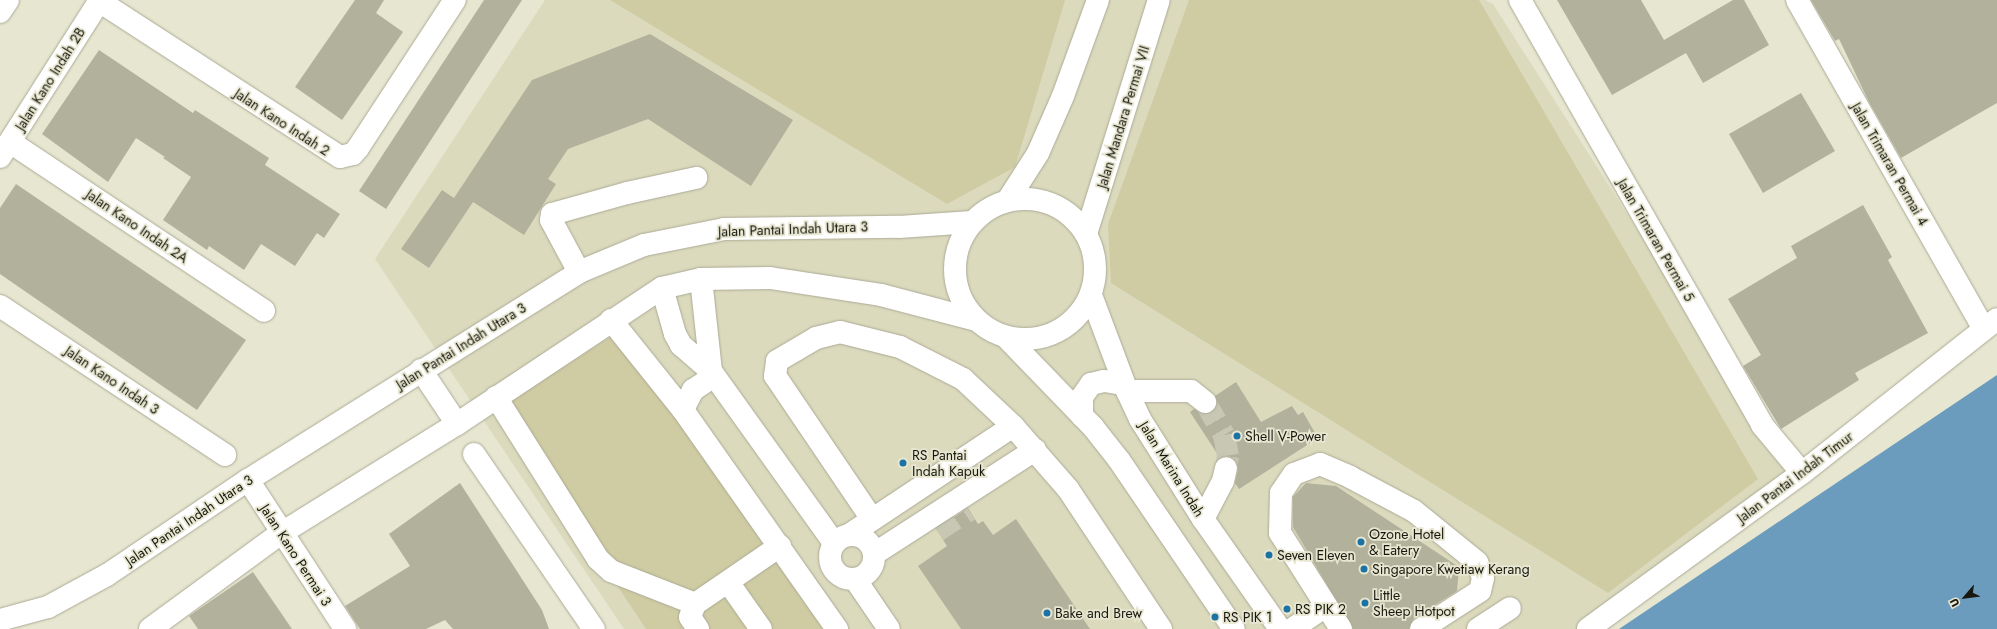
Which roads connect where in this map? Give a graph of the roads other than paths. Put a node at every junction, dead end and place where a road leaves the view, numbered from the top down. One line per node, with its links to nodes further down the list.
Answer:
1 (8, 0): 8 (street)
2 (99, 0): 3 (street, Jalan Kano Indah 2); 9 (street, Jalan Kano Indah 2B)
3 (455, 0)
4 (1098, 0): 11 (street)
5 (1159, 0): 13 (street, Jalan Mandara Permai VII)
6 (1520, 0): 37 (street, Jalan Trimaran Permai 5)
7 (1797, 0): 22 (street, Jalan Trimaran Permai 4)
8 (0, 12)
9 (5, 150): 19 (street, Jalan Kano Indah 2A)
10 (696, 178): 14 (street)
11 (1008, 200): 12 (street); 13 (street)
12 (972, 222): 14 (street, Jalan Pantai Indah Utara 3); 21 (street)
13 (1086, 234): 17 (street)
14 (579, 272): 24 (street, Jalan Pantai Indah Utara 3)
15 (701, 279): 16 (street); 21 (street); 25 (street)
16 (662, 288): 20 (street); 25 (street)
17 (1091, 294): 23 (street); 26 (street, Jalan Marina Indah)
18 (0, 306): 34 (street, Jalan Kano Indah 3)
19 (264, 310)
20 (611, 320): 27 (street); 29 (street)
21 (976, 320): 23 (street)
22 (1990, 323): 37 (street, Jalan Pantai Indah Timur)
23 (1007, 338): 30 (street)
24 (421, 370): 31 (street); 38 (street, Jalan Pantai Indah Utara 3)
25 (713, 373): 29 (street); 44 (street)
26 (1125, 387): 28 (street); 30 (street); 41 (street, Jalan Marina Indah)
27 (496, 397): 31 (street); 48 (street)
28 (1205, 402)
29 (683, 410): 45 (street)
30 (1082, 416): 60 (street)
31 (456, 424): 43 (street)
32 (1013, 426): 35 (street); 40 (street); 40 (street)
33 (474, 454): 54 (street)
34 (225, 455)
35 (1040, 455): 39 (street); 46 (street); 59 (street)
36 (1226, 468): 41 (street)
37 (1802, 473): 66 (street, Jalan Pantai Indah Timur)
38 (248, 480): 43 (street, Jalan Kano Permai 3); 51 (street, Jalan Pantai Indah Utara 3)
39 (969, 510)
40 (872, 519): 44 (street)
41 (1203, 519): 61 (street, Jalan Marina Indah)
42 (937, 530): 46 (street)
43 (280, 534): 52 (street); 53 (street, Jalan Kano Permai 3)
44 (842, 539): 46 (street); 46 (street)
45 (780, 546): 47 (street); 57 (street)
46 (866, 568): 58 (street)
47 (728, 582): 48 (street); 56 (street)
48 (695, 604): 55 (street)
49 (1326, 606): 62 (street); 63 (street); 64 (street)
50 (1510, 608): 65 (street)
51 (0, 620)
52 (150, 629)
53 (344, 629)
54 (594, 629)
55 (698, 629)
56 (761, 629)
57 (836, 629)
58 (889, 629)
59 (1161, 629)
60 (1234, 629)
61 (1280, 629)
62 (1292, 629)
63 (1341, 629)
64 (1421, 629)
65 (1478, 629)
66 (1588, 629)

